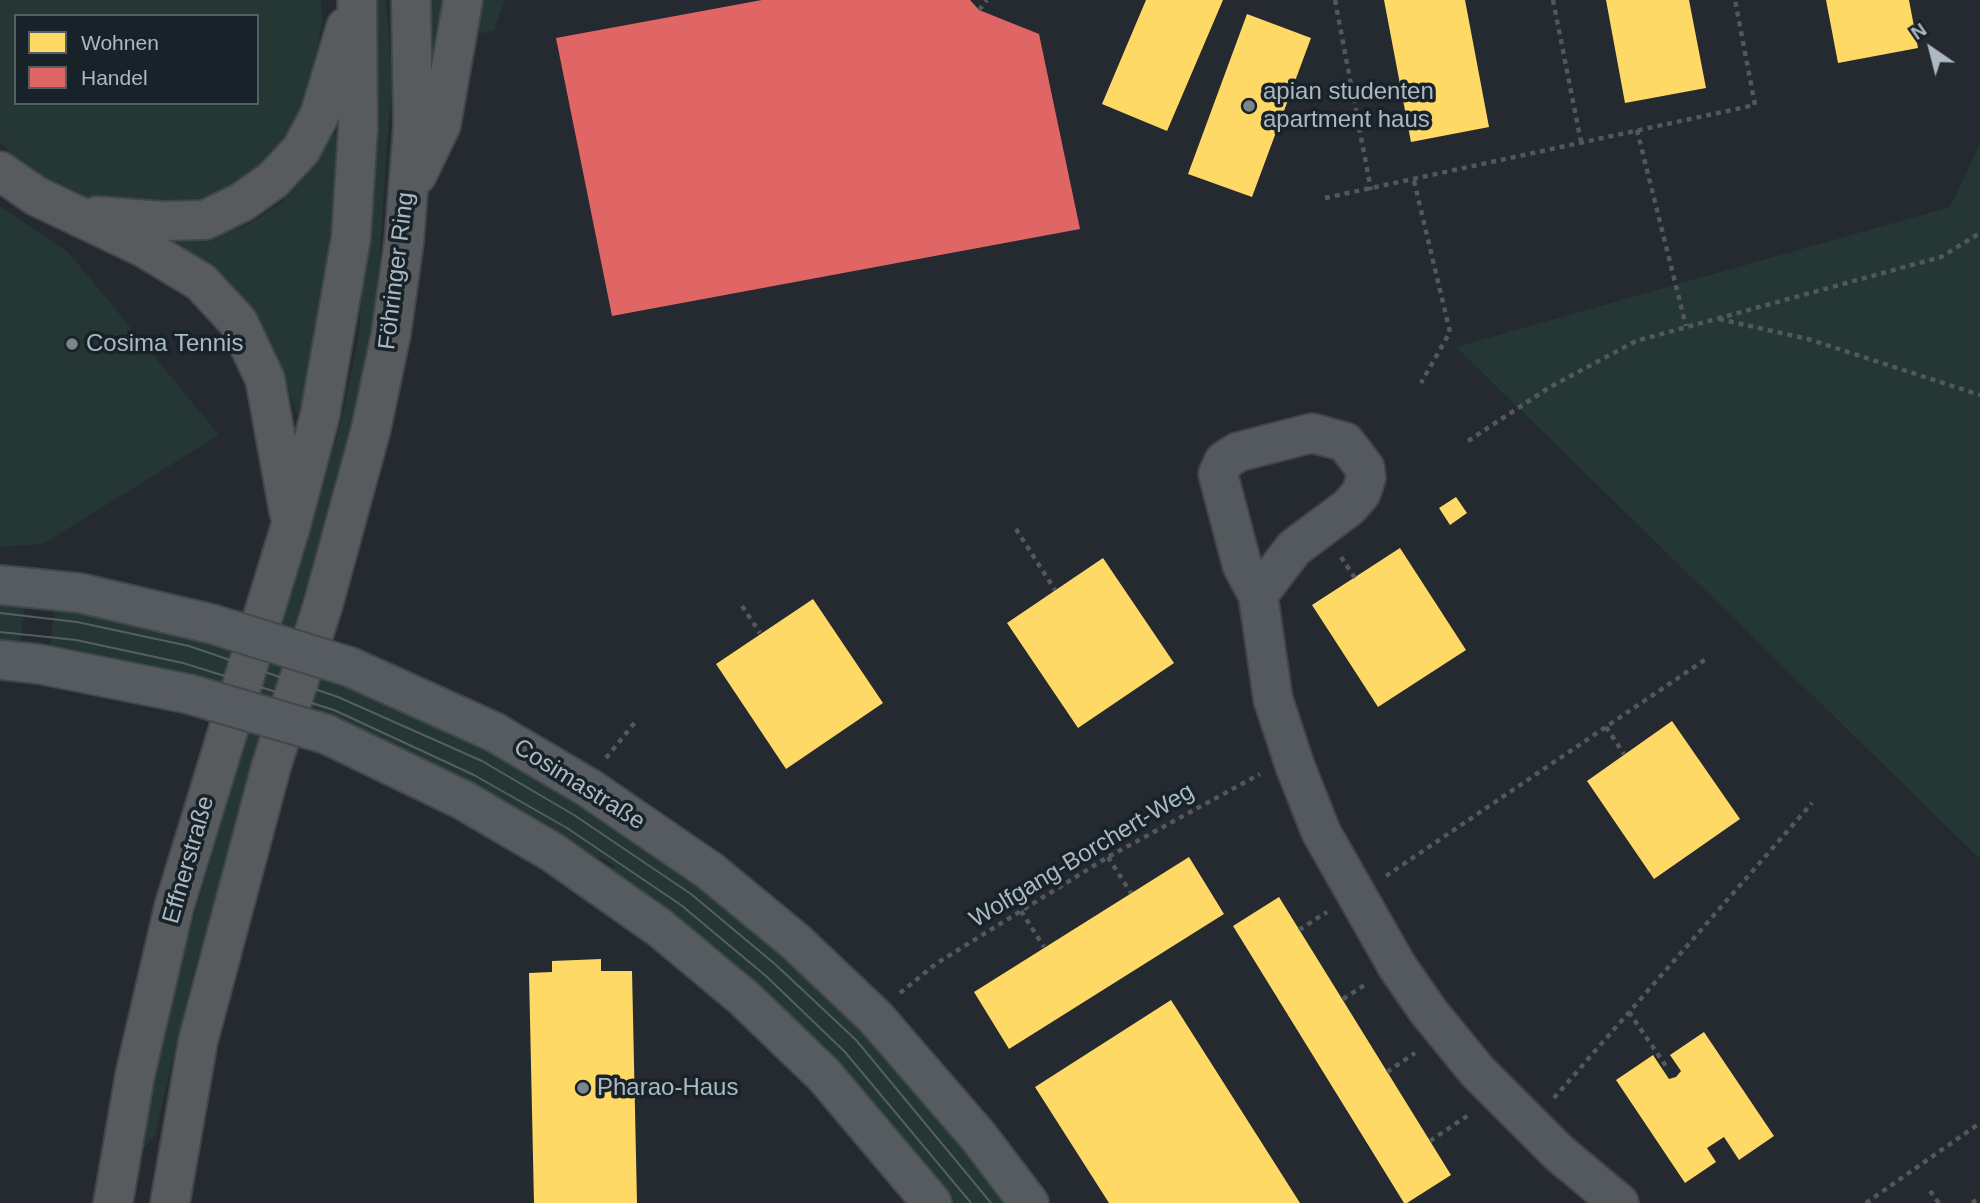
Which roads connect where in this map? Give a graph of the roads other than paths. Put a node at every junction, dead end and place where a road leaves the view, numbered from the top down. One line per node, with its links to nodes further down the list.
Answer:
1 (356, 0): 6 (highway); 7 (highway, Föhringer Ring)
2 (411, 0): 5 (highway, Föhringer Ring)
3 (463, 0): 5 (highway)
4 (0, 171): 6 (highway)
5 (407, 196): 12 (highway, Föhringer Ring)
6 (78, 214): 7 (highway)
7 (291, 525): 11 (highway, Effnerstraße)
8 (0, 585): 14 (main road, Cosimastraße, bridge)
9 (1258, 595): 15 (street)
10 (0, 660): 13 (main road, bridge)
11 (113, 1203)
12 (170, 1203)
13 (932, 1203)
14 (1028, 1203)
15 (1619, 1203)

